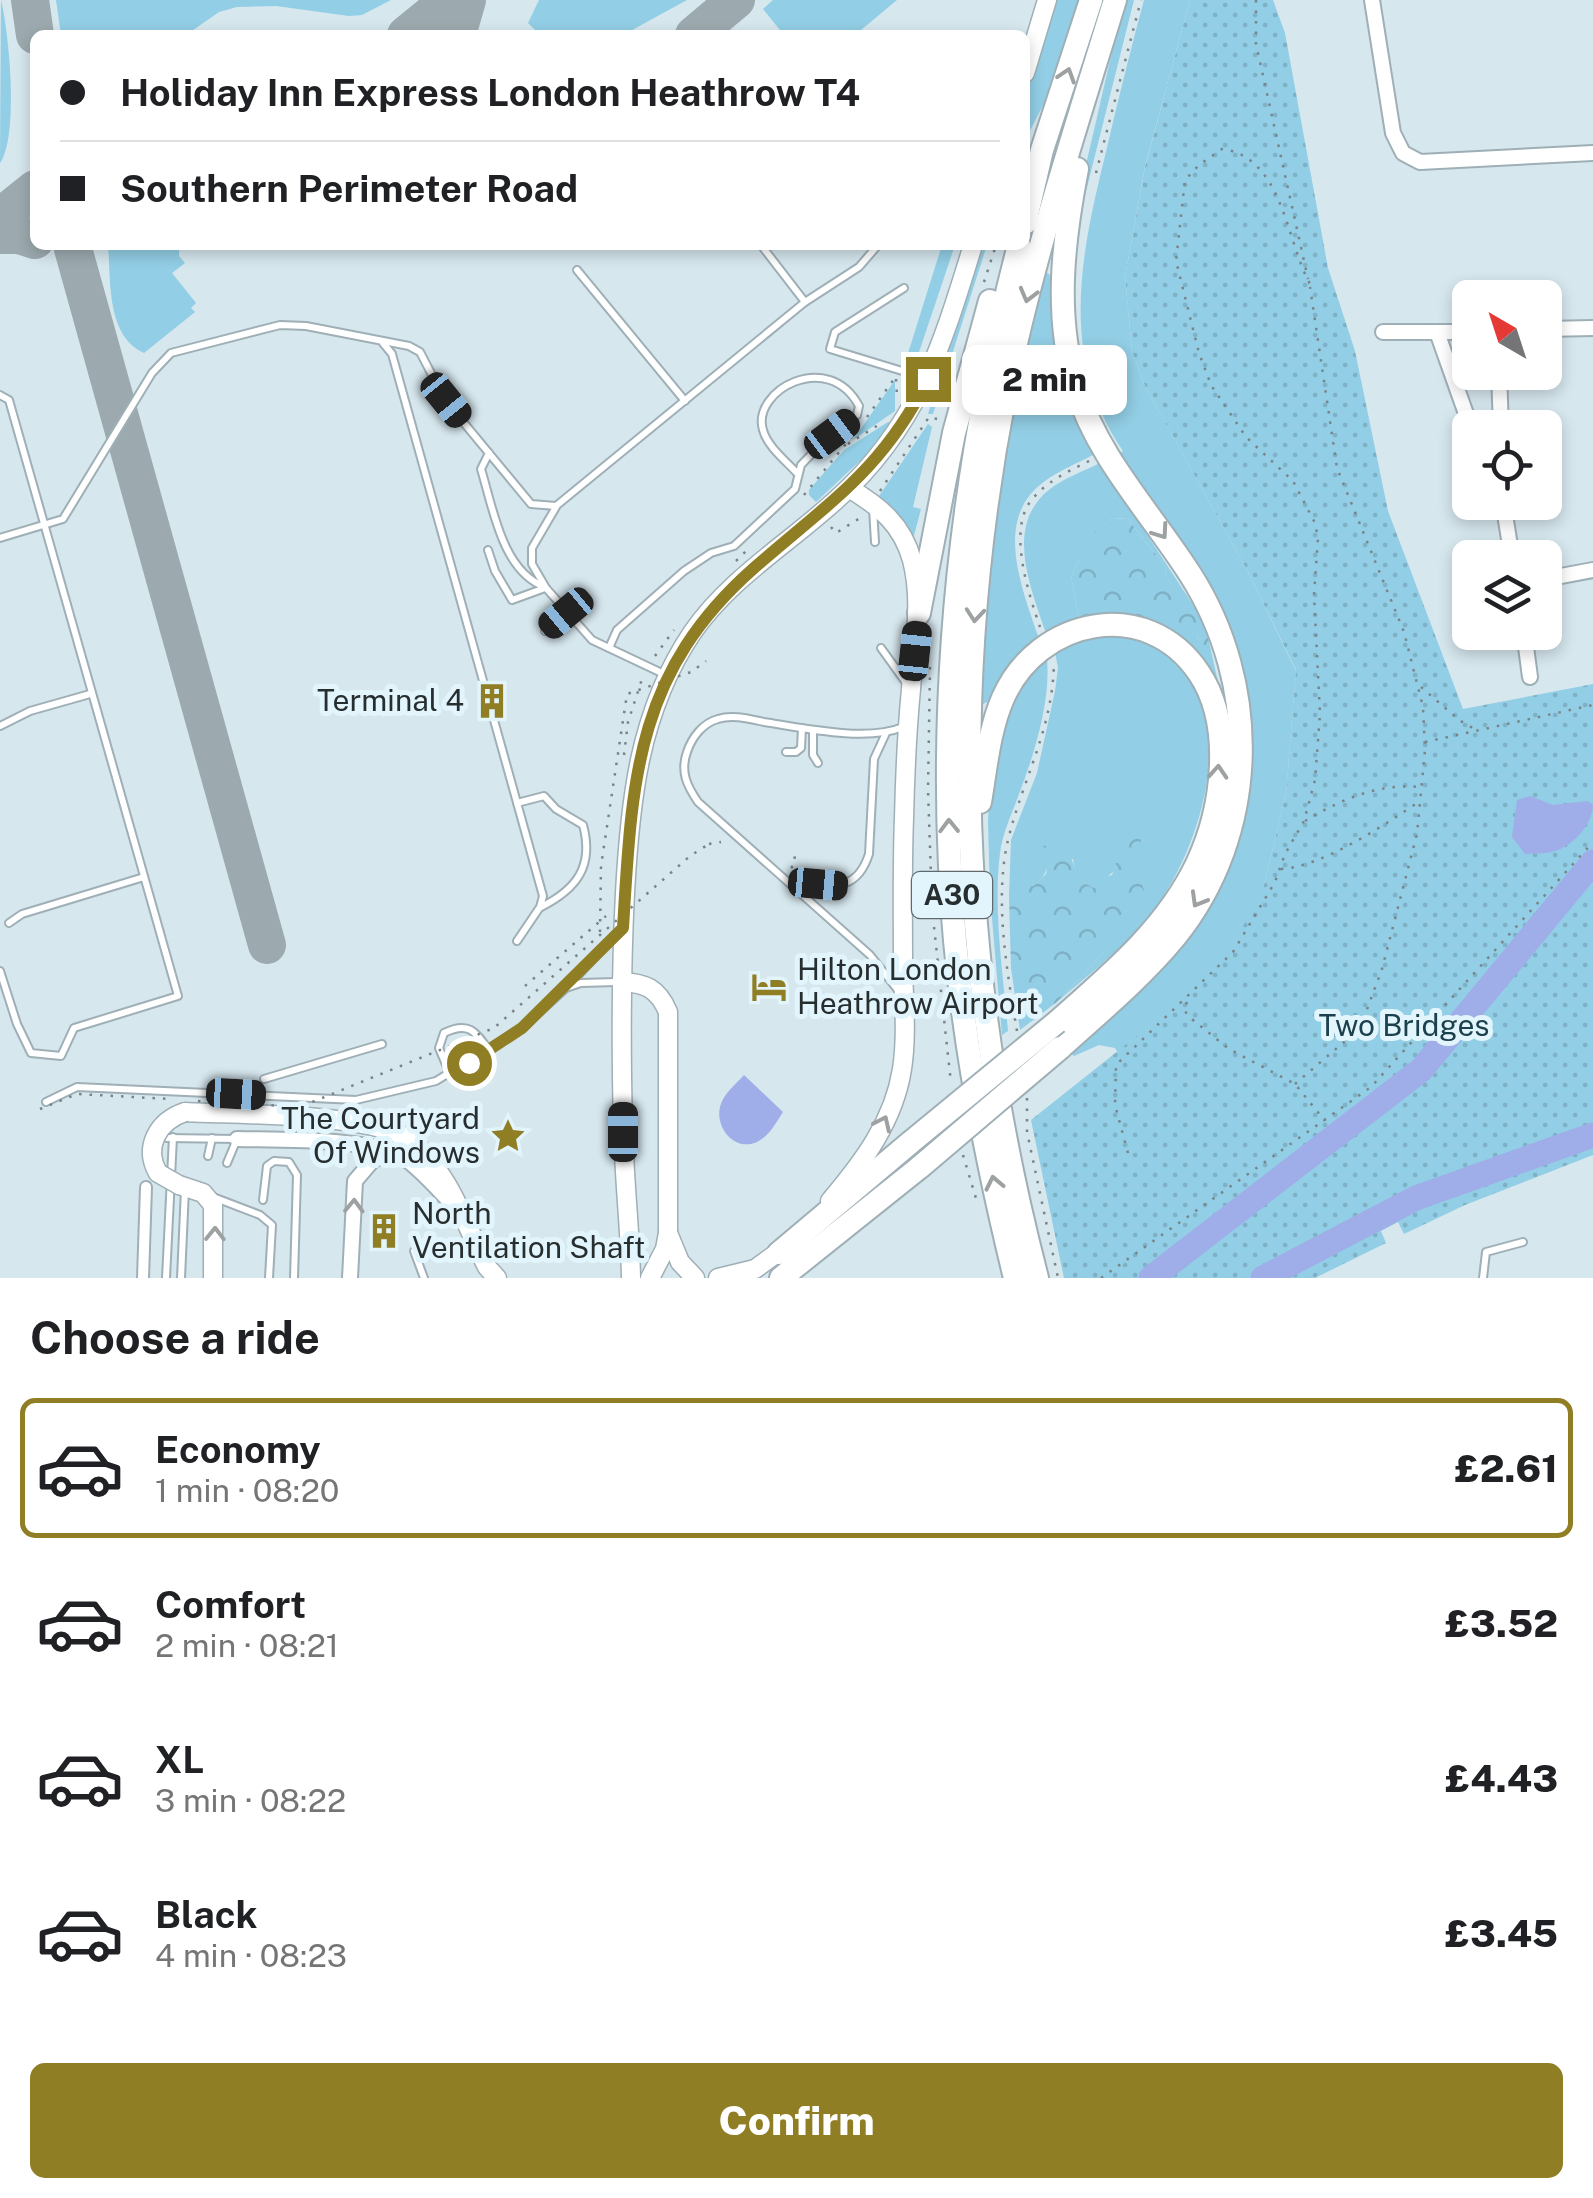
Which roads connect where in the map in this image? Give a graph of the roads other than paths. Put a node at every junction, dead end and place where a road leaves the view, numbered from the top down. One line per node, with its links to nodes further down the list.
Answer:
1 (1047, 0): 5 (street)
2 (1091, 0): 6 (highway, one-way to 2)
3 (1115, 0): 58 (highway, A30, one-way to 58); 83 (highway, one-way to 83, bridge)
4 (1372, 0): 7 (street)
5 (1030, 56)
6 (1042, 150): 8 (highway); 9 (highway)
7 (1593, 153)
8 (1030, 182)
9 (1030, 202)
10 (764, 250): 17 (lane)
11 (874, 250): 17 (lane)
12 (970, 250): 24 (street)
13 (1007, 250): 41 (highway)
14 (1018, 250): 103 (highway, A30, one-way to 14)
15 (577, 270): 26 (lane)
16 (904, 288): 24 (lane)
17 (806, 302): 26 (lane)
18 (1593, 328): 19 (street)
19 (1562, 329)
20 (1383, 332): 21 (street)
21 (1436, 332): 22 (street); 27 (street)
22 (1452, 332)
23 (382, 342): 28 (lane); 33 (lane); 57 (lane)
24 (928, 379): 30 (street)
25 (0, 396): 33 (lane)
26 (685, 401): 32 (lane)
27 (1464, 410)
28 (489, 453): 32 (lane); 39 (lane)
29 (797, 473): 29 (lane); 43 (lane)
30 (849, 488): 31 (street); 46 (street)
31 (873, 503): 35 (lane); 41 (street)
32 (556, 506): 39 (lane)
33 (44, 525): 34 (lane); 59 (lane)
34 (0, 538)
35 (874, 542)
36 (488, 550): 39 (lane)
37 (1593, 570): 38 (street)
38 (1562, 576)
39 (546, 588): 40 (lane)
40 (566, 613): 42 (lane); 43 (lane)
41 (919, 613): 48 (street)
42 (544, 631)
43 (609, 648): 46 (lane)
44 (881, 648): 48 (lane)
45 (1526, 650): 47 (street)
46 (667, 676): 63 (street)
47 (1530, 677)
48 (911, 689): 50 (street)
49 (90, 694): 51 (lane)
50 (908, 724): 54 (lane); 68 (street)
51 (0, 726)
52 (802, 728): 53 (lane); 55 (lane); 68 (lane)
53 (813, 730): 54 (lane); 56 (lane)
54 (886, 733): 60 (lane)
55 (786, 752)
56 (818, 763)
57 (517, 804): 61 (lane); 61 (lane)
58 (970, 866): 87 (highway, one-way to 58, bridge); 104 (highway, A30)
59 (144, 877): 62 (lane); 65 (lane)
60 (796, 882)
61 (540, 908): 64 (lane)
62 (9, 923)
63 (623, 928): 66 (street); 67 (lane)
64 (517, 941)
65 (0, 971)
66 (621, 982): 67 (lane); 84 (street); 97 (street)
67 (566, 988): 70 (lane)
68 (905, 1003): 87 (street, one-way to 68)
69 (382, 1044): 72 (lane)
70 (489, 1051): 71 (lane); 71 (lane)
71 (450, 1074): 73 (lane)
72 (264, 1078)
73 (43, 1105)
74 (212, 1138): 75 (lane); 77 (lane); 90 (lane)
75 (237, 1139): 76 (street); 78 (lane)
76 (390, 1152): 82 (street); 95 (street, one-way to 76)
77 (208, 1156)
78 (227, 1163)
79 (149, 1176): 80 (street, bridge); 82 (street, bridge); 89 (street)
80 (189, 1189): 91 (lane); 92 (street, one-way to 80); 93 (lane)
81 (263, 1200): 94 (lane)
82 (456, 1208): 88 (street)
83 (868, 1210): 101 (highway); 102 (street)
84 (668, 1232): 98 (street); 99 (street)
85 (1523, 1242): 105 (lane)
86 (414, 1251): 96 (lane)
87 (780, 1253): 100 (street)
88 (490, 1274)
89 (142, 1278)
90 (166, 1278)
91 (181, 1278)
92 (213, 1278)
93 (270, 1278)
94 (294, 1278)
95 (350, 1278)
96 (424, 1278)
97 (631, 1278)
98 (650, 1278)
99 (695, 1278)
100 (718, 1278)
101 (781, 1278)
102 (802, 1278)
103 (1016, 1278)
104 (1037, 1278)
105 (1482, 1278)

